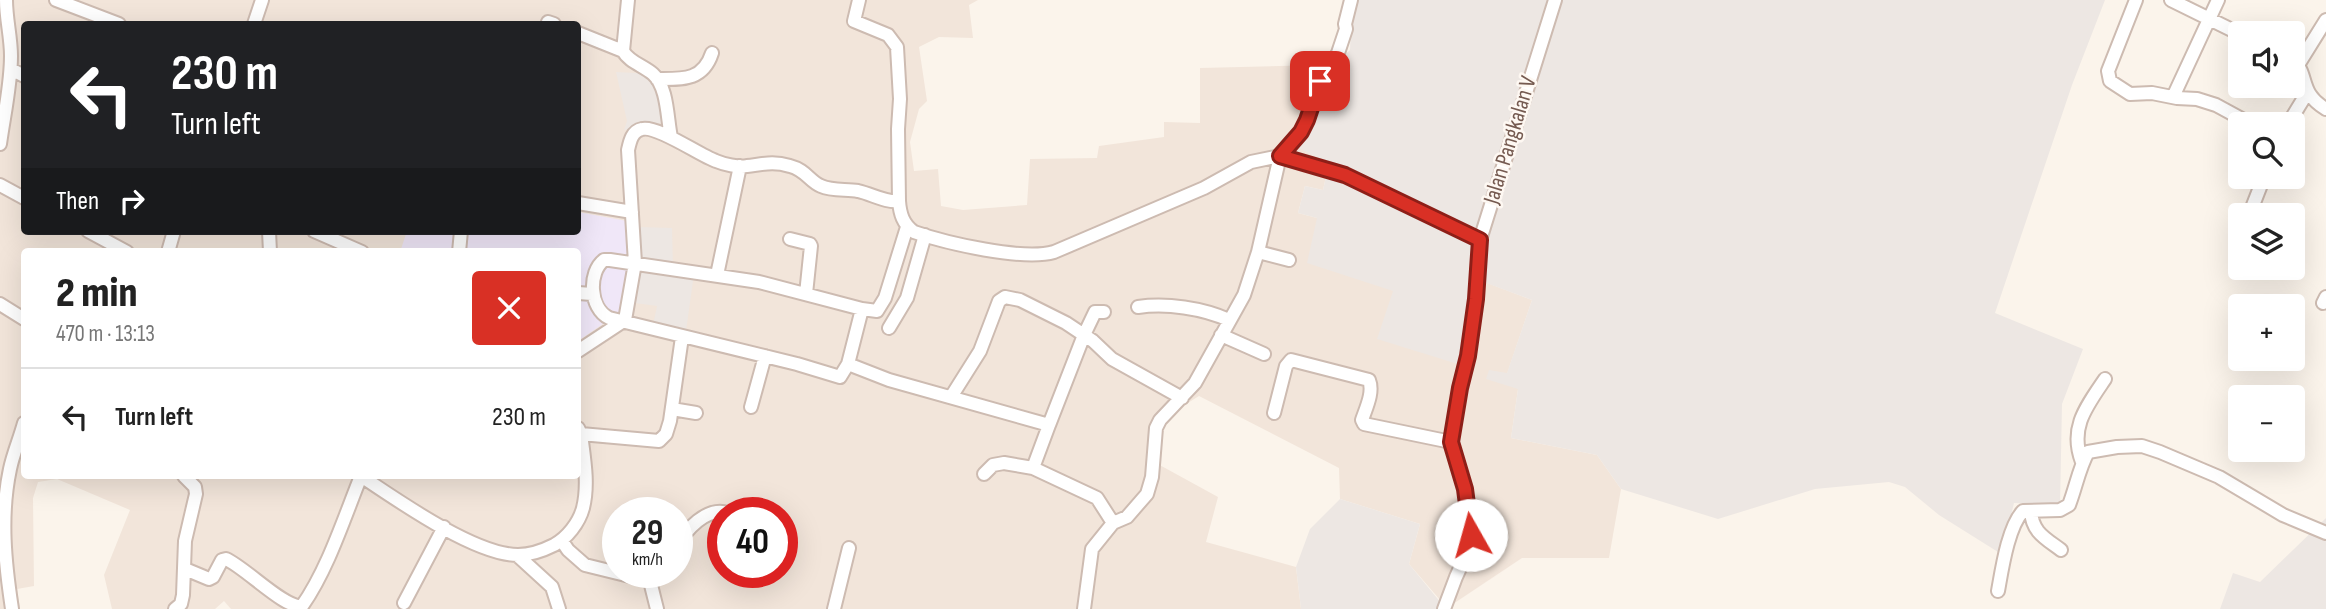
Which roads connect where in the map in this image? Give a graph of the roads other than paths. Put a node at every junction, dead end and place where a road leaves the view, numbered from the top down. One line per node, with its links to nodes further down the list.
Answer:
1 (6, 0): 20 (street)
2 (56, 0): 13 (street)
3 (262, 0): 14 (street)
4 (628, 0): 18 (street)
5 (859, 0): 35 (street)
6 (1351, 0): 31 (street)
7 (1555, 0): 43 (street, Jalan Pangkalan V)
8 (2136, 0): 25 (street)
9 (2171, 0): 11 (street)
10 (2218, 0): 11 (street)
11 (2210, 19): 15 (street); 25 (street)
12 (2326, 20): 17 (street)
13 (111, 21)
14 (255, 21)
15 (2228, 28)
16 (581, 34): 18 (street)
17 (2305, 49)
18 (623, 51): 22 (street)
19 (712, 53): 22 (street)
20 (11, 69): 21 (street); 30 (street)
21 (21, 74)
22 (657, 79): 29 (street)
23 (2305, 86): 24 (street)
24 (2308, 93): 26 (street); 28 (street)
25 (2172, 97): 27 (street)
26 (2326, 109)
27 (2229, 112)
28 (2296, 112)
29 (671, 137): 32 (street); 37 (street)
30 (0, 144)
31 (1280, 156): 41 (street); 43 (street); 46 (street)
32 (740, 166): 35 (street); 49 (street)
33 (0, 186): 34 (street)
34 (21, 196)
35 (899, 201): 38 (street)
36 (581, 204): 37 (street)
37 (632, 212): 48 (street)
38 (907, 228): 41 (street); 53 (street)
39 (96, 235): 44 (street)
40 (323, 235): 45 (street)
41 (925, 235): 54 (street)
42 (790, 239): 51 (street)
43 (1480, 240): 80 (street, Jalan Pangkalan V)
44 (120, 248)
45 (353, 248)
46 (1258, 252): 47 (street); 61 (street)
47 (1289, 260)
48 (635, 263): 49 (street); 52 (street); 60 (street)
49 (717, 275): 51 (street)
50 (581, 293): 52 (street)
51 (806, 294): 57 (street)
52 (592, 295): 60 (street)
53 (885, 298): 54 (street); 57 (street)
54 (906, 300): 62 (street)
55 (0, 303): 59 (street)
56 (1138, 307): 61 (street)
57 (862, 309): 69 (street)
58 (1104, 312): 63 (street)
59 (21, 316)
60 (625, 320): 65 (street); 66 (street)
61 (1229, 320): 64 (street)
62 (890, 328)
63 (1084, 335): 71 (street); 72 (street); 77 (street)
64 (1221, 335): 67 (street); 72 (street)
65 (682, 337): 68 (street); 74 (street)
66 (581, 349)
67 (1264, 354)
68 (765, 356): 69 (street); 73 (street)
69 (848, 365): 71 (street)
70 (2105, 379): 82 (street)
71 (951, 397): 77 (street)
72 (1182, 398): 90 (street)
73 (751, 407)
74 (672, 409): 75 (street); 78 (street)
75 (696, 413)
76 (1273, 413): 80 (street)
77 (1049, 425): 83 (street)
78 (581, 430)
79 (21, 433): 103 (street)
80 (1451, 442): 109 (street, Jalan Pangkalan V)
81 (581, 445): 94 (street)
82 (2082, 462): 88 (street); 93 (street)
83 (1033, 468): 84 (street); 90 (street)
84 (984, 474)
85 (187, 479): 99 (street)
86 (360, 479): 99 (street)
87 (365, 479): 91 (street)
88 (2031, 511): 96 (street); 100 (street)
89 (707, 514): 92 (street)
90 (1113, 523): 108 (street)
91 (444, 527): 97 (street); 102 (street)
92 (693, 527)
93 (2326, 533)
94 (562, 541): 97 (street); 98 (street)
95 (849, 548): 107 (street)
96 (2061, 550)
97 (517, 555): 105 (street)
98 (602, 568)
99 (185, 569): 104 (street)
100 (1999, 584)
101 (654, 588): 106 (street)
102 (404, 603)
103 (12, 609)
104 (175, 609)
105 (559, 609)
106 (657, 609)
107 (834, 609)
108 (1084, 609)
109 (1444, 609)

